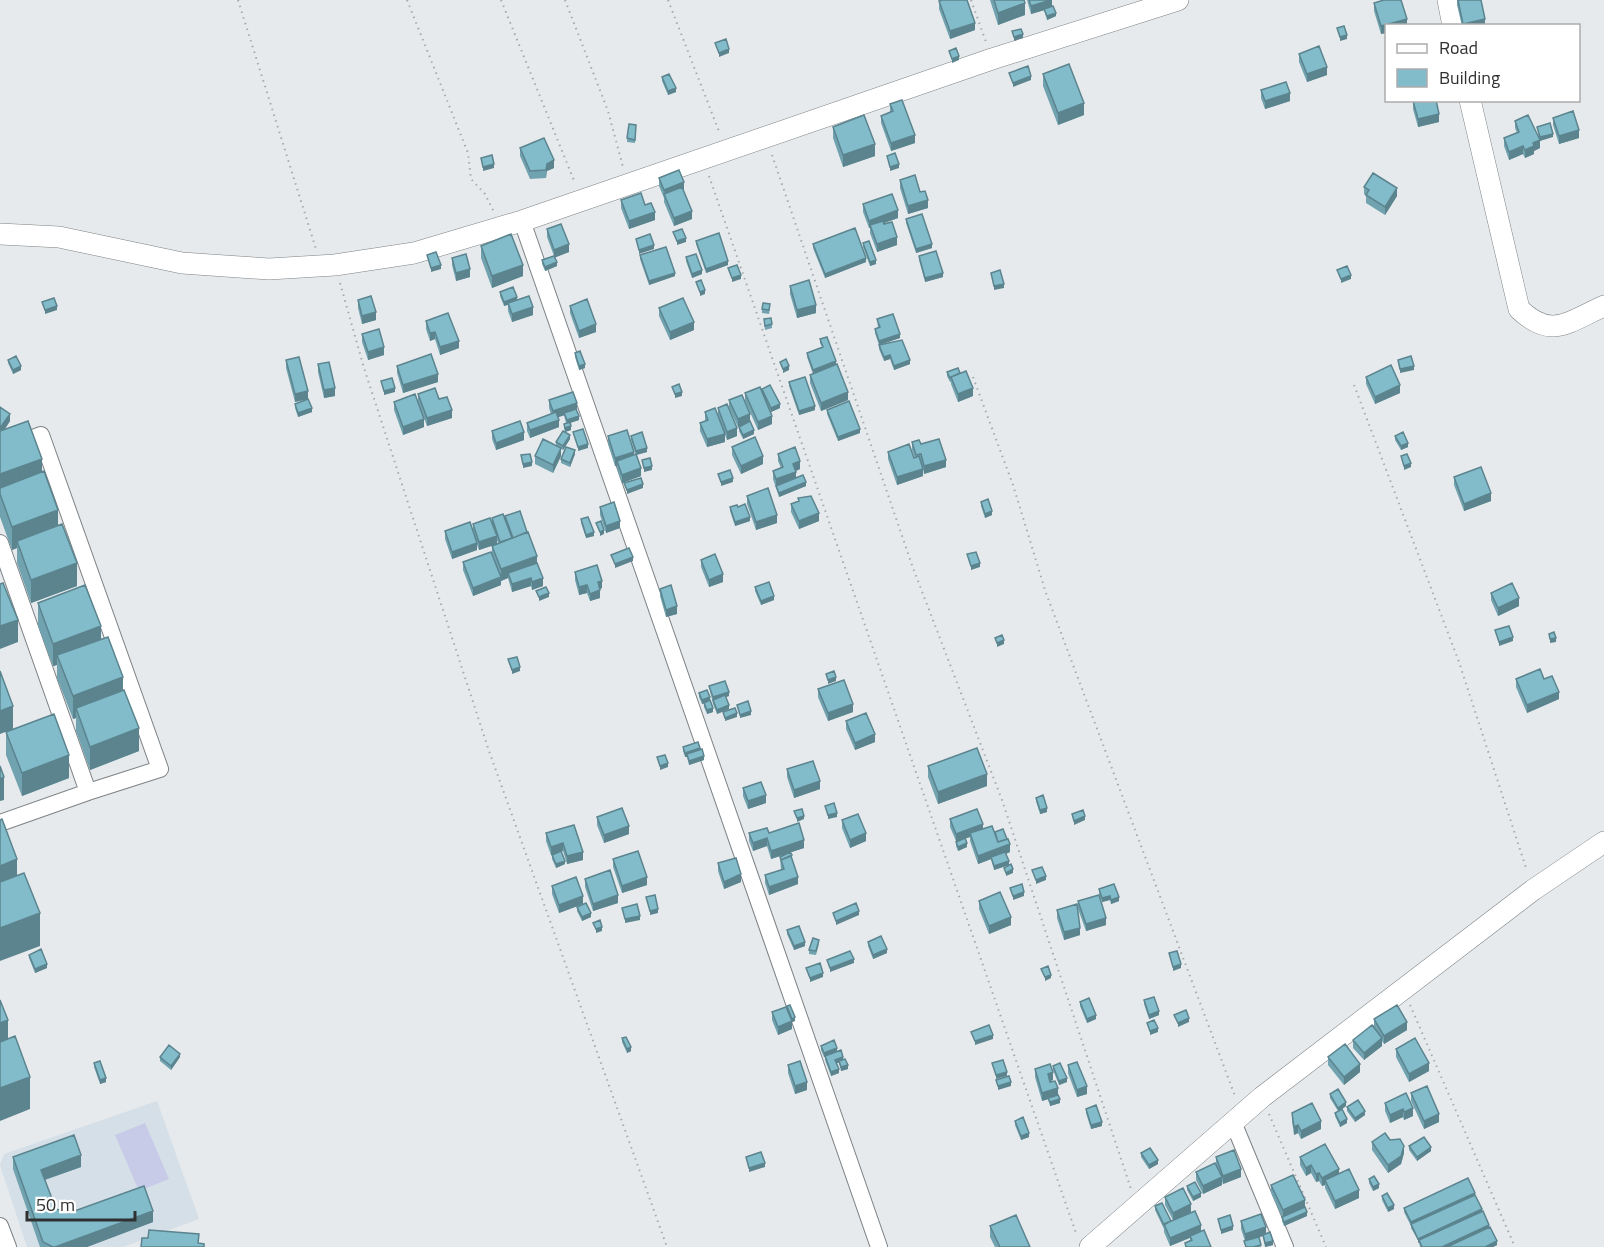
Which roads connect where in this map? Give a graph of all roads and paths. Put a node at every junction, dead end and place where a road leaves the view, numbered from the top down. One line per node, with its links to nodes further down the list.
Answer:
1 (238, 0): 20 (path)
2 (407, 0): 18 (path)
3 (501, 0): 16 (path)
4 (565, 0): 15 (path)
5 (668, 0): 13 (path)
6 (971, 0): 10 (path)
7 (1178, 0): 10 (street)
8 (1448, 0): 9 (street)
9 (1453, 24)
10 (992, 59): 12 (street)
11 (1470, 102): 21 (street)
12 (766, 138): 13 (street); 33 (path)
13 (727, 151): 14 (street)
14 (703, 158): 15 (street); 35 (path)
15 (628, 184): 16 (street)
16 (582, 199): 17 (street)
17 (522, 221): 18 (street); 38 (street)
18 (500, 226): 20 (street)
19 (0, 234): 20 (street)
20 (328, 266): 37 (path)
21 (1604, 306)
22 (974, 377): 32 (path)
23 (1354, 385): 29 (path)
24 (0, 451): 26 (street)
25 (0, 543): 26 (street)
26 (88, 792): 27 (street)
27 (0, 823)
28 (1604, 843): 29 (street)
29 (1533, 890): 30 (street)
30 (1403, 989): 31 (street); 41 (path)
31 (1262, 1097): 32 (street); 40 (path)
32 (1233, 1122): 33 (street); 39 (street)
33 (1137, 1206): 35 (street)
34 (0, 1226): 36 (street)
35 (1083, 1241)
36 (8, 1247)
37 (667, 1247)
38 (879, 1247)
39 (1285, 1247)
40 (1326, 1247)
41 (1515, 1247)

